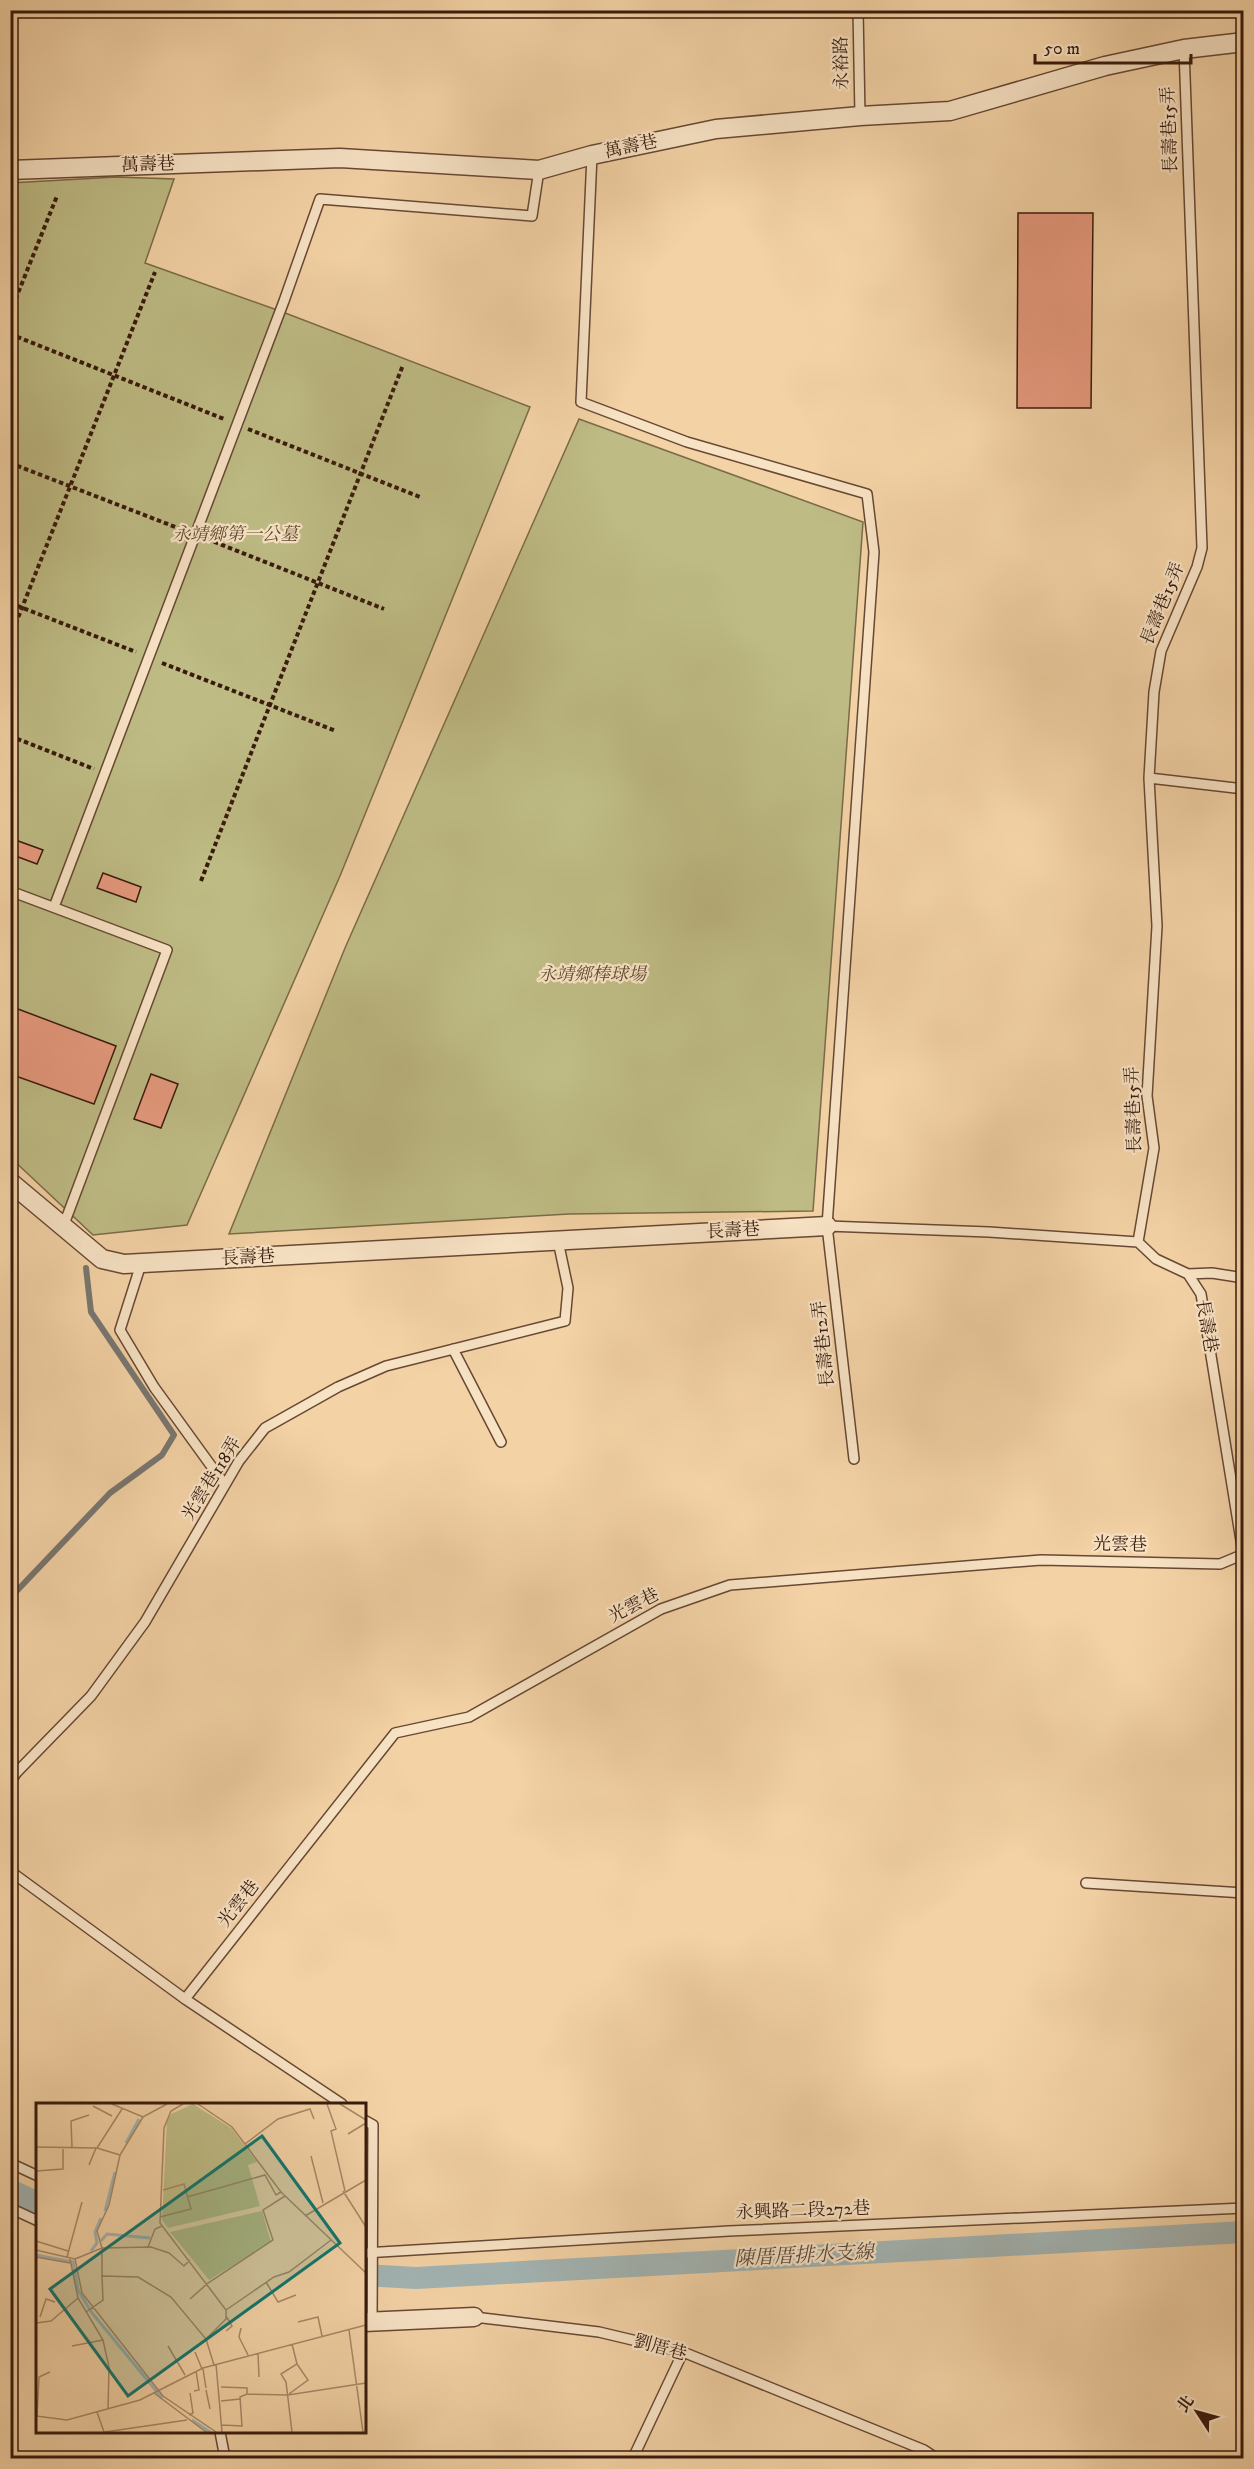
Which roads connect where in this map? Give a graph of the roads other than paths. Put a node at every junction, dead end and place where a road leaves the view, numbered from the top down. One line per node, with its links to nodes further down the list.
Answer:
1 (858, 10): 4 (lane, 永裕路)
2 (1244, 42): 3 (street, 萬壽巷)
3 (1184, 49): 4 (street, 萬壽巷); 8 (lane, 長壽巷15弄)
4 (860, 116): 5 (street, 萬壽巷)
5 (592, 155): 7 (street, 萬壽巷); 13 (lane, 長壽巷12弄)
6 (10, 170): 7 (street, 萬壽巷)
7 (539, 170): 11 (lane)
8 (1149, 778): 9 (lane); 16 (lane, 長壽巷15弄)
9 (1244, 789)
10 (10, 891): 11 (lane)
11 (54, 907): 14 (lane)
12 (10, 1182): 14 (street, 長壽巷)
13 (827, 1226): 15 (street, 長壽巷); 16 (lane, 長壽巷); 22 (lane, 長壽巷12弄)
14 (62, 1228): 17 (street, 長壽巷)
15 (558, 1241): 17 (street, 長壽巷); 20 (lane, 光雲巷118弄)
16 (1138, 1242): 18 (lane)
17 (141, 1263): 23 (lane)
18 (1188, 1274): 19 (lane); 24 (lane, 長壽巷)
19 (1244, 1278)
20 (453, 1349): 21 (lane); 23 (lane, 光雲巷118弄)
21 (501, 1442)
22 (854, 1459)
23 (225, 1485): 25 (lane, 光雲巷118弄)
24 (1243, 1553): 29 (lane, 光雲巷)
25 (10, 1782)
26 (10, 1871): 29 (lane)
27 (1086, 1882): 28 (lane)
28 (1244, 1893)
29 (185, 1999): 30 (lane)
30 (341, 2103)
31 (366, 2121): 37 (lane)
32 (10, 2163): 33 (lane)
33 (36, 2175)
34 (10, 2208): 36 (lane)
35 (1244, 2208): 37 (lane, 永興路二段272巷)
36 (36, 2220)
37 (368, 2253): 39 (lane)
38 (474, 2317): 39 (street, 劉厝巷); 40 (lane, 劉厝巷)
39 (368, 2322)
40 (683, 2352): 43 (lane); 44 (lane, 劉厝巷)
41 (220, 2433): 42 (lane)
42 (225, 2458)
43 (633, 2458)
44 (936, 2458)

